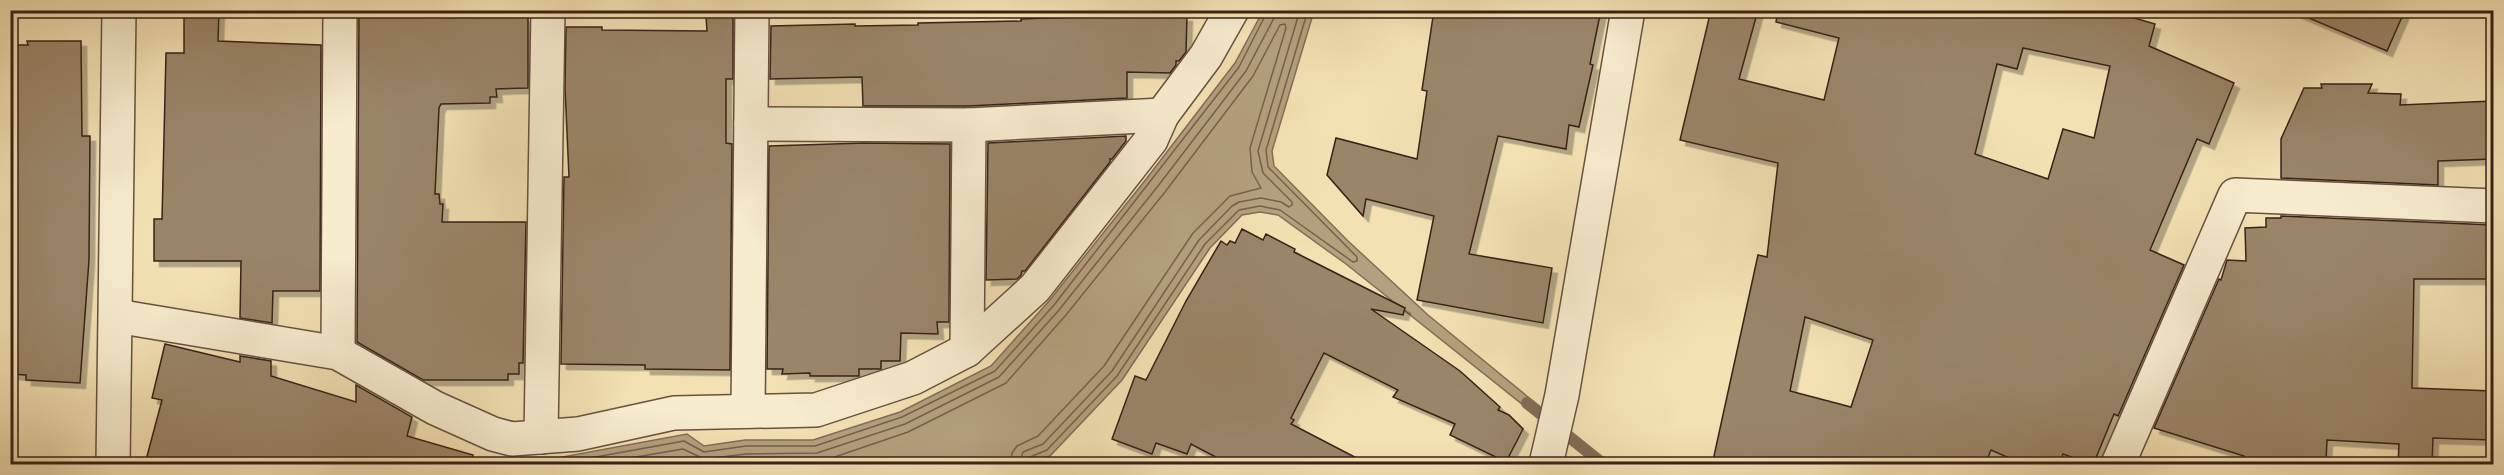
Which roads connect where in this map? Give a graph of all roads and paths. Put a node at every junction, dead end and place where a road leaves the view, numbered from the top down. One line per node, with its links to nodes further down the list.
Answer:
1 (119, 10): 11 (street)
2 (340, 10): 13 (street)
3 (548, 10): 15 (street)
4 (752, 10): 8 (street)
5 (1232, 10): 7 (street)
6 (1628, 10): 16 (street)
7 (1162, 115): 9 (street); 12 (street)
8 (751, 124): 9 (street); 14 (street)
9 (969, 125): 12 (street)
10 (2493, 206): 18 (street)
11 (116, 316): 13 (street); 17 (street)
12 (967, 350): 14 (street)
13 (338, 353): 15 (street)
14 (748, 411): 15 (street)
15 (541, 437)
16 (1549, 450)
17 (113, 465)
18 (2118, 465)

